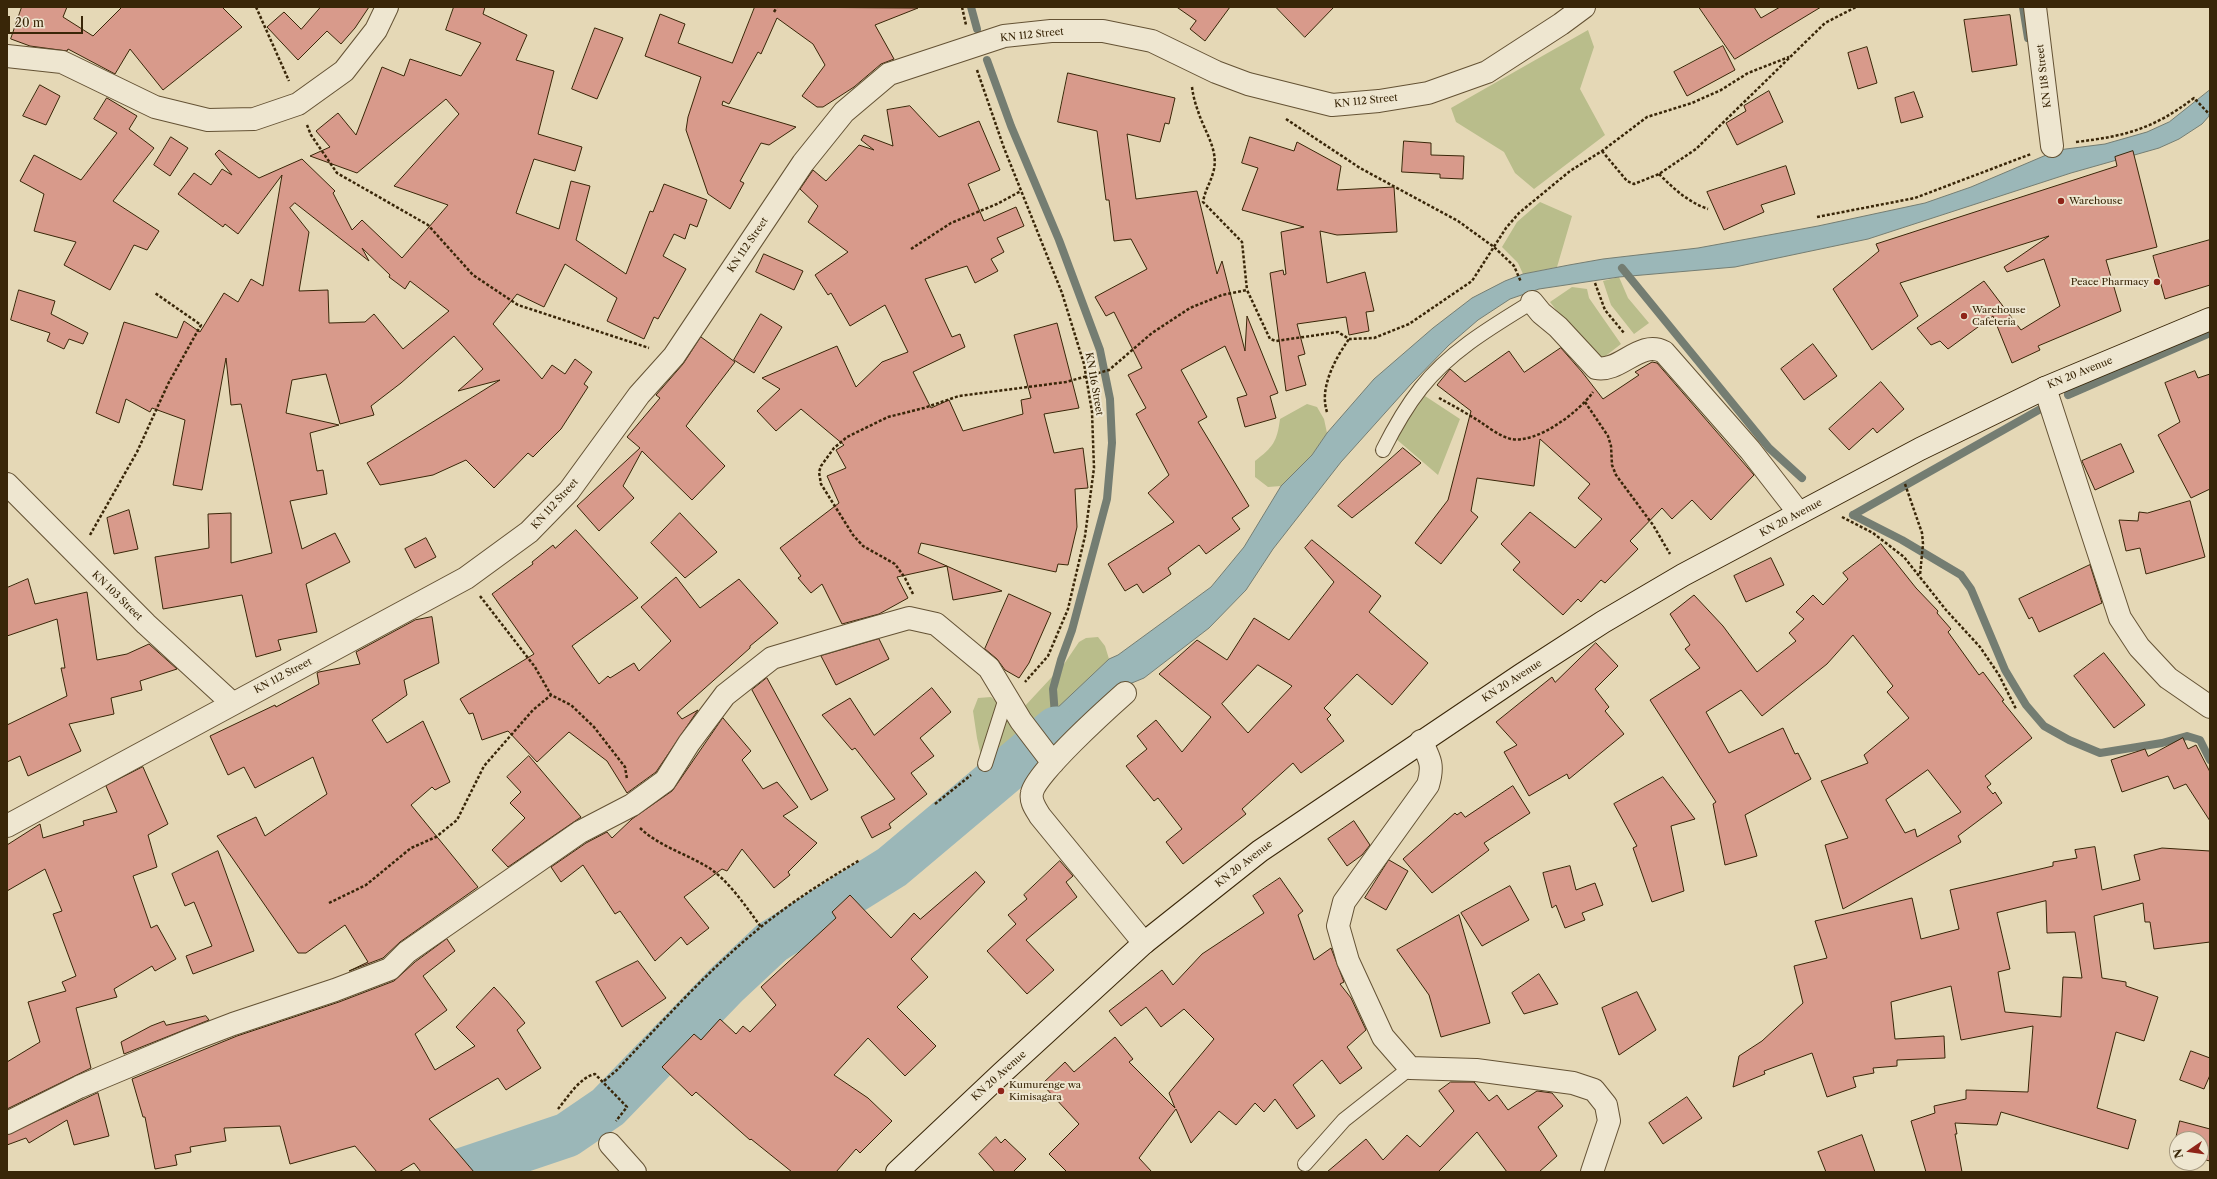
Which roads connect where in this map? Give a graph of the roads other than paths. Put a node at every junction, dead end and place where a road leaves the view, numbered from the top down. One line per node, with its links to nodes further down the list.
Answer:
1 (388, 7): 4 (street)
2 (1584, 7): 14 (street, KN 112 Street)
3 (2035, 7): 5 (street, KN 118 Street)
4 (7, 56)
5 (2052, 146)
6 (1528, 295): 9 (lane); 11 (street)
7 (2210, 319): 8 (street, KN 20 Avenue)
8 (2044, 388): 11 (street, KN 20 Avenue); 15 (street)
9 (1383, 450)
10 (7, 484): 14 (street, KN 103 Street)
11 (1799, 513): 16 (street, KN 20 Avenue)
12 (1124, 693): 17 (street)
13 (1007, 695): 17 (street); 18 (lane); 22 (street)
14 (232, 703): 19 (street, KN 112 Street)
15 (2210, 707)
16 (1421, 741): 20 (street, KN 20 Avenue); 21 (street)
17 (1050, 759): 20 (street)
18 (985, 764)
19 (7, 826)
20 (1144, 943): 26 (street, KN 20 Avenue)
21 (1410, 1068): 24 (lane); 27 (street)
22 (7, 1123)
23 (610, 1144): 25 (street)
24 (1305, 1164)
25 (635, 1172)
26 (897, 1172)
27 (1592, 1172)

